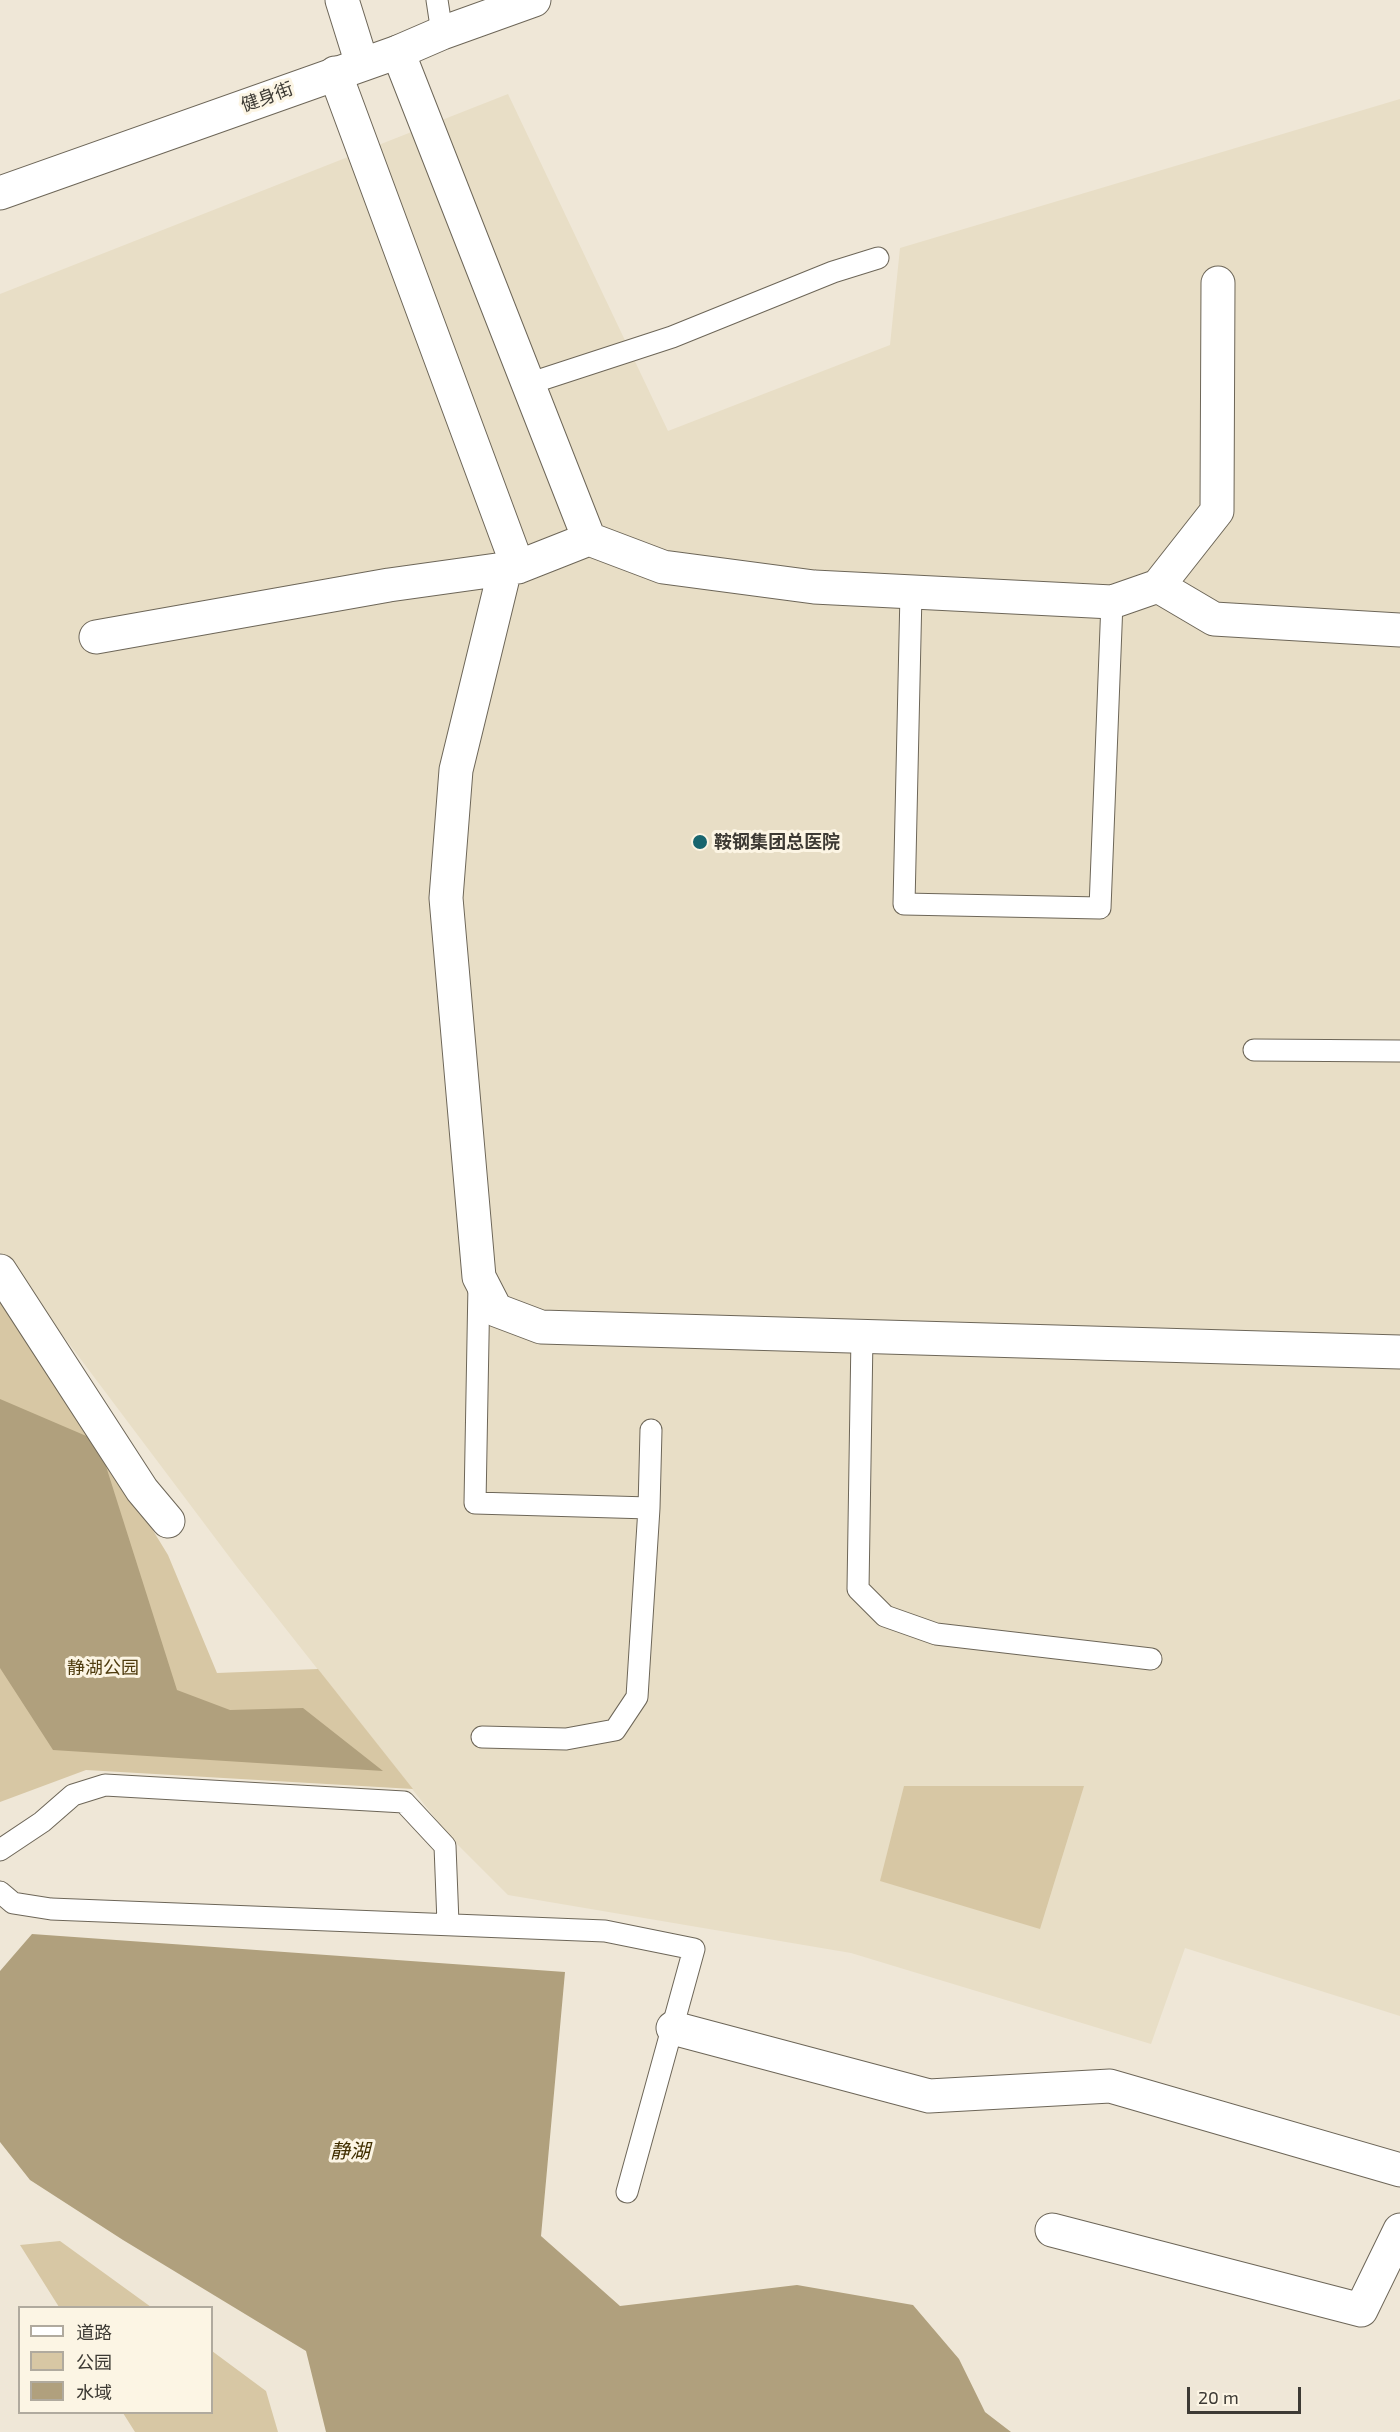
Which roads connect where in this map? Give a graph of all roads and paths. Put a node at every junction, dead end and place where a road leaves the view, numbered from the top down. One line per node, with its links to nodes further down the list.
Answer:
1 (342, 0): 6 (street)
2 (437, 0): 4 (lane)
3 (534, 0): 4 (street, 健身街)
4 (442, 33): 5 (street, 健身街)
5 (398, 52): 6 (street, 健身街); 10 (street)
6 (348, 68): 7 (street, 健身街); 12 (street)
7 (0, 193)
8 (878, 258): 10 (lane)
9 (1218, 282): 13 (street)
10 (528, 384): 11 (street)
11 (589, 539): 12 (street); 14 (street)
12 (511, 568): 17 (street); 21 (street)
13 (1158, 586): 15 (street); 16 (street)
14 (911, 593): 15 (street); 15 (lane)
15 (1112, 602)
16 (1400, 630)
17 (96, 637)
18 (1254, 1050): 19 (lane)
19 (1400, 1051)
20 (0, 1271): 26 (street)
21 (479, 1277): 22 (street); 25 (lane)
22 (862, 1336): 23 (street); 27 (lane)
23 (1400, 1352)
24 (651, 1431): 25 (lane)
25 (649, 1508): 28 (lane)
26 (168, 1521)
27 (1151, 1659)
28 (482, 1737)
29 (0, 1850): 31 (lane)
30 (0, 1892): 31 (lane)
31 (448, 1923): 32 (lane)
32 (672, 2028): 33 (street); 34 (lane)
33 (1400, 2170)
34 (627, 2192)
35 (1052, 2230): 36 (street)
36 (1400, 2230)

